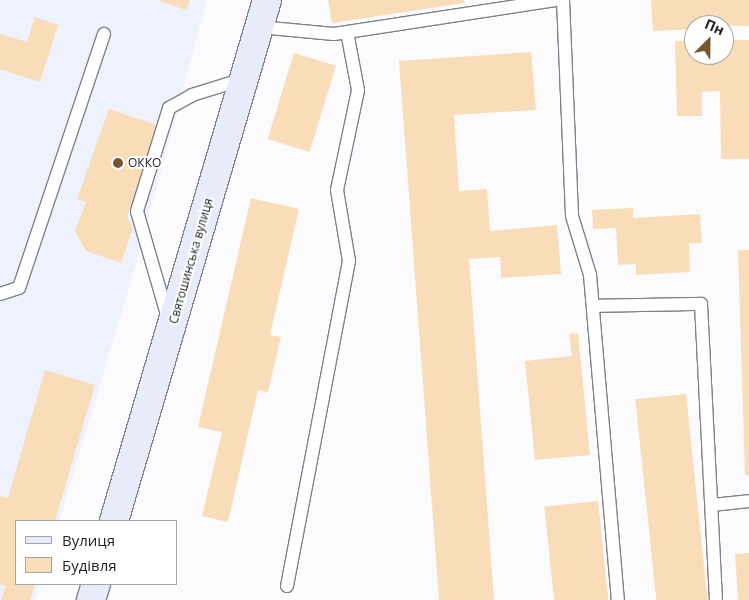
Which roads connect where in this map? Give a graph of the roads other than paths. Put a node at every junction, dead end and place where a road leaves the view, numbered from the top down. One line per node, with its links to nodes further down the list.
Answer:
1 (267, 0): 4 (main road, Святошинська вулиця)
2 (554, 0): 5 (lane)
3 (563, 0): 9 (lane)
4 (259, 27): 5 (lane); 7 (main road, Святошинська вулиця)
5 (347, 32): 15 (lane)
6 (104, 34): 8 (lane)
7 (244, 80): 10 (main road, Святошинська вулиця); 10 (lane)
8 (0, 294)
9 (593, 306): 12 (lane); 17 (lane)
10 (172, 328): 13 (main road, Святошинська вулиця)
11 (749, 501): 12 (lane)
12 (712, 505): 18 (lane)
13 (114, 520)
14 (96, 585): 16 (main road)
15 (287, 586)
16 (91, 600)
17 (618, 600)
18 (716, 600)

